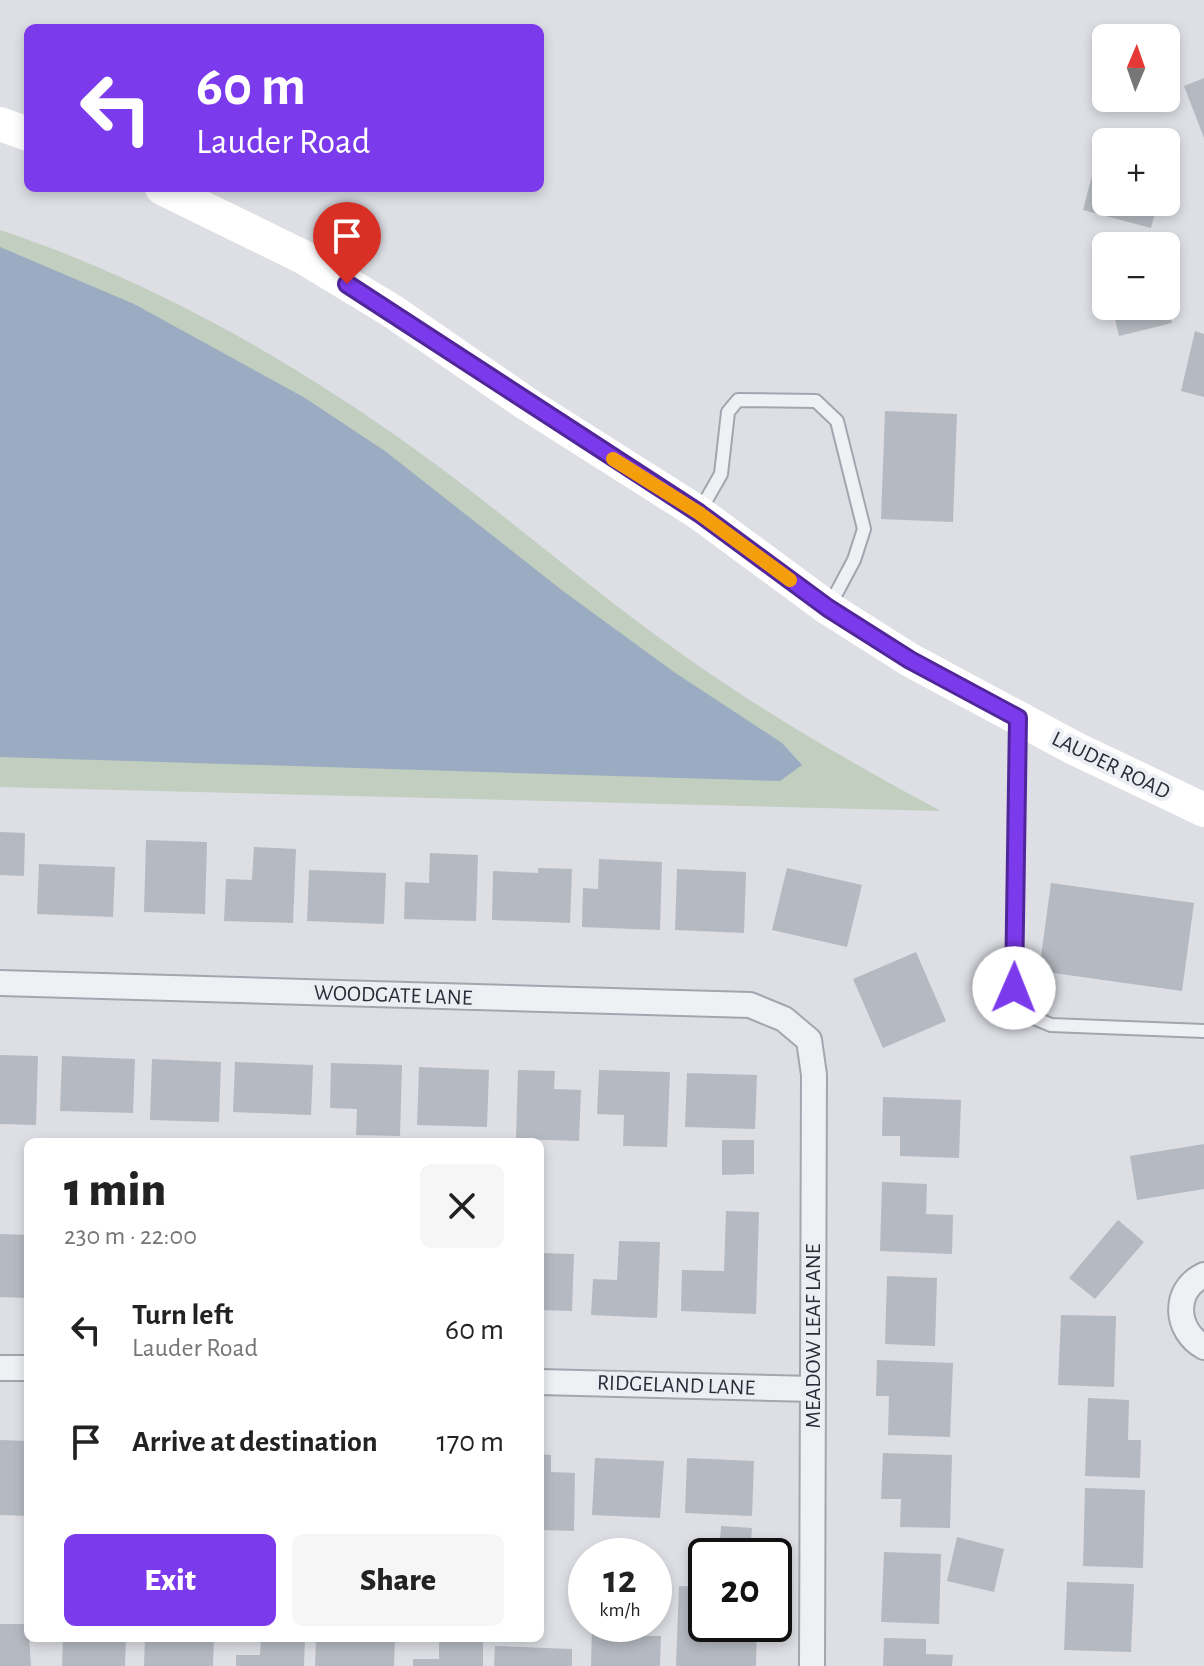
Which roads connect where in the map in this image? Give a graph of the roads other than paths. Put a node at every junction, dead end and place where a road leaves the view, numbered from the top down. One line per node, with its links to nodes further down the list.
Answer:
1 (0, 124): 2 (main road)
2 (24, 133)
3 (170, 192): 4 (main road, LAUDER ROAD)
4 (699, 513): 5 (main road, LAUDER ROAD); 5 (lane)
5 (828, 608): 6 (main road, LAUDER ROAD)
6 (1018, 718): 7 (main road, LAUDER ROAD); 10 (lane)
7 (1204, 810)
8 (0, 983): 9 (street, WOODGATE LANE)
9 (784, 1019): 16 (street, MEADOW LEAF LANE)
10 (1204, 1031)
11 (1204, 1275): 12 (street)
12 (1204, 1347)
13 (0, 1368): 14 (street)
14 (24, 1368)
15 (544, 1382): 16 (street, RIDGELAND LANE)
16 (813, 1389): 17 (street, MEADOW LEAF LANE)
17 (812, 1666)

